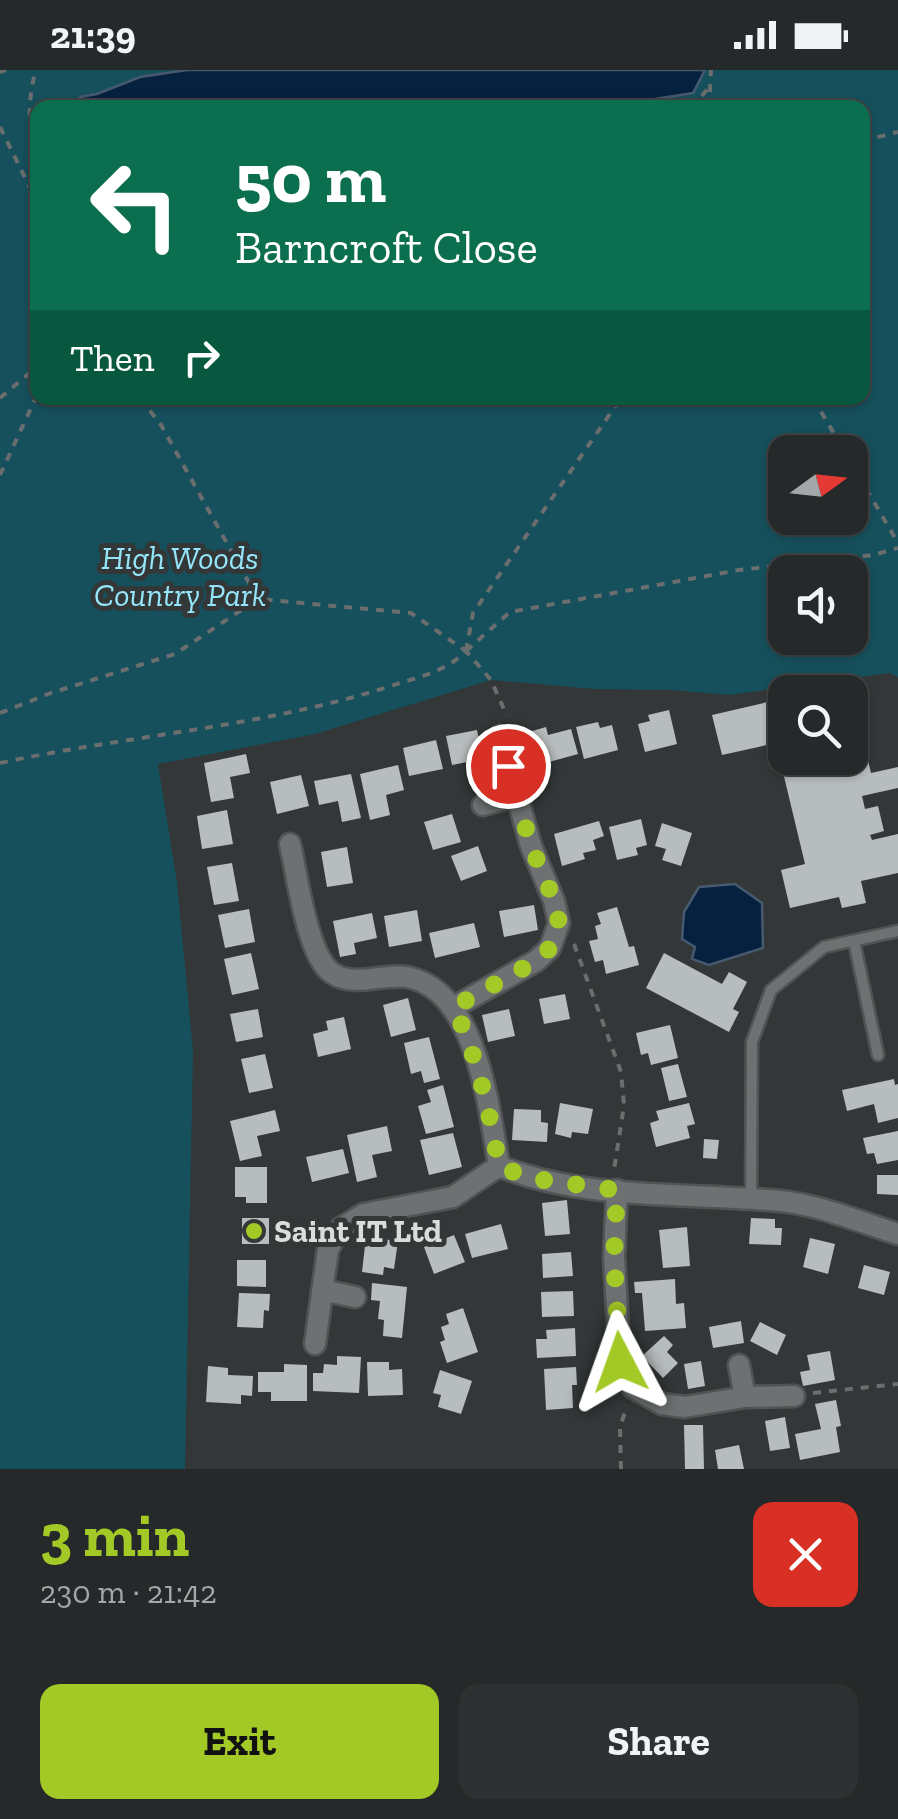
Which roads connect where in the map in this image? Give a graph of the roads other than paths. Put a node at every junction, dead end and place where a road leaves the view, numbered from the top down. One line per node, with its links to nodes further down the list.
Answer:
1 (500, 736): 2 (street)
2 (517, 796): 3 (street); 7 (street)
3 (484, 805)
4 (290, 844): 7 (street)
5 (898, 931): 6 (lane)
6 (854, 941): 8 (lane); 11 (lane)
7 (454, 1007): 9 (street)
8 (878, 1054)
9 (499, 1166): 10 (street); 13 (street)
10 (617, 1190): 11 (street); 18 (street)
11 (752, 1199): 12 (street)
12 (898, 1234)
13 (322, 1290): 14 (street); 15 (street)
14 (355, 1297)
15 (315, 1344)
16 (739, 1365): 18 (street)
17 (794, 1396): 18 (street)
18 (745, 1397)

